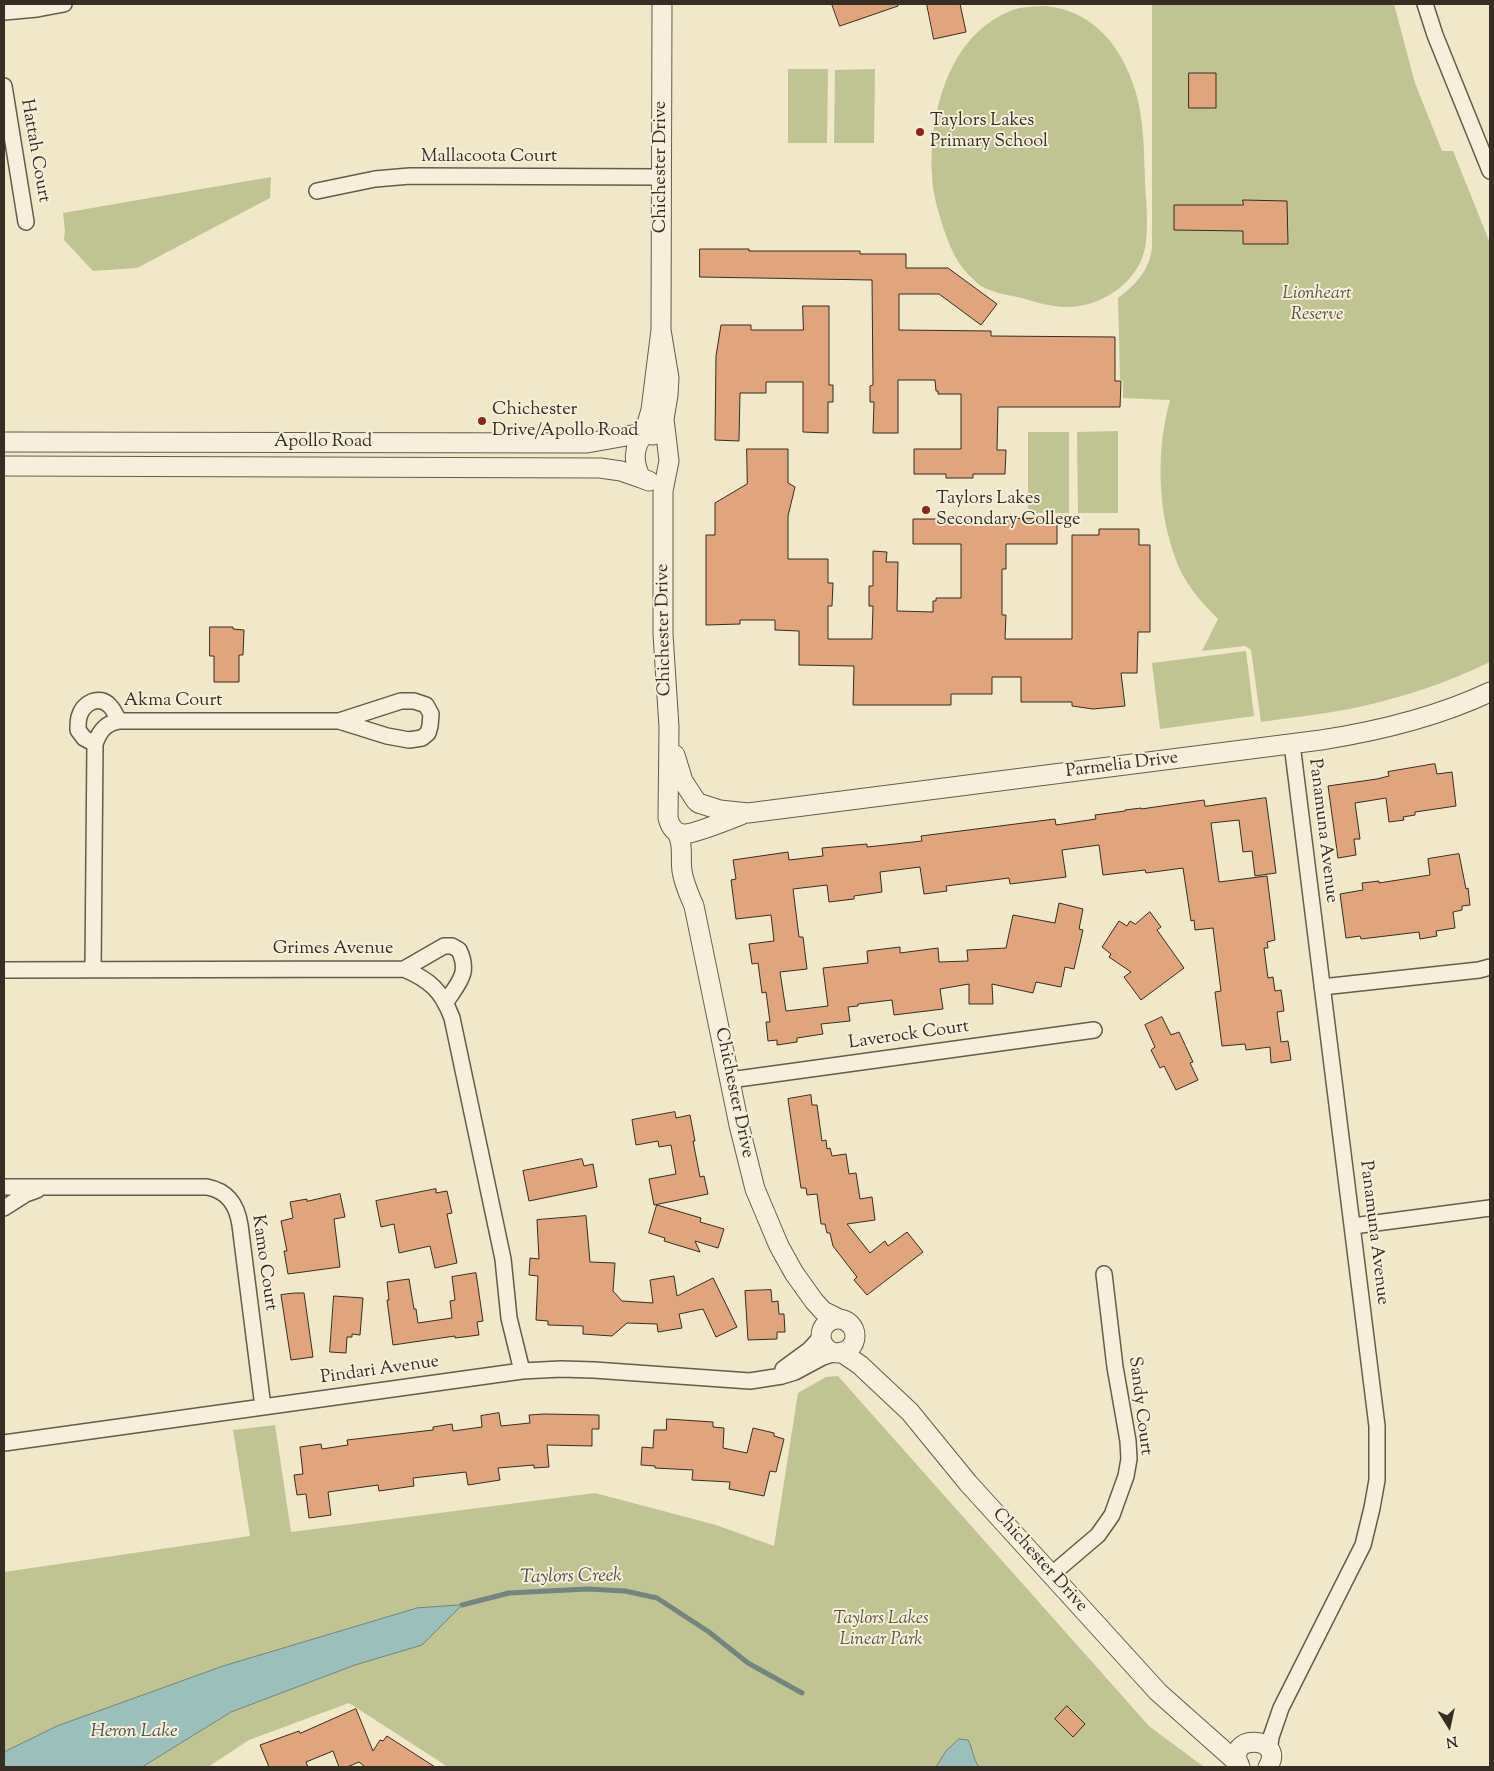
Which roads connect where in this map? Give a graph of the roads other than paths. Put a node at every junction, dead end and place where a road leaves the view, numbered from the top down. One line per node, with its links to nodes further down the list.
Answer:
1 (64, 4): 4 (street)
2 (662, 4): 7 (street, Chichester Drive)
3 (1425, 4): 6 (street)
4 (4, 12)
5 (4, 86): 9 (street, Hattah Court)
6 (1490, 171)
7 (662, 177): 8 (street, Mallacoota Court); 10 (street, Chichester Drive)
8 (317, 191)
9 (26, 222)
10 (661, 330): 11 (street, Chichester Drive); 13 (street, Chichester Drive)
11 (643, 435): 12 (street, Apollo Road); 13 (street); 16 (street)
12 (4, 442)
13 (667, 442): 15 (street)
14 (4, 466): 16 (street, Apollo Road)
15 (665, 476): 16 (street); 17 (street, Chichester Drive)
16 (641, 478): 17 (street, Chichester Drive)
17 (663, 533): 21 (street, Chichester Drive)
18 (1490, 692): 23 (street, Parmelia Drive)
19 (119, 721): 20 (street, Akma Court); 22 (street, Akma Court); 22 (street)
20 (339, 721): 20 (street)
21 (668, 727): 24 (street, Chichester Drive); 25 (street, Chichester Drive)
22 (94, 744): 33 (street)
23 (1292, 744): 26 (street, Parmelia Drive); 34 (street, Panamuna Avenue)
24 (697, 802): 25 (street); 26 (street, Parmelia Drive); 27 (street)
25 (668, 813): 28 (street)
26 (748, 813): 27 (street, Parmelia Drive)
27 (699, 829): 28 (street); 29 (street, Chichester Drive)
28 (677, 832): 29 (street, Chichester Drive)
29 (694, 906): 37 (street, Chichester Drive)
30 (1490, 967): 34 (street)
31 (404, 969): 33 (street, Grimes Avenue); 35 (street, Grimes Avenue); 35 (street)
32 (4, 970): 33 (street, Grimes Avenue)
33 (93, 970)
34 (1322, 987): 42 (street, Panamuna Avenue)
35 (446, 1002): 49 (street, Grimes Avenue)
36 (1094, 1030): 37 (street, Laverock Court)
37 (730, 1080): 43 (street, Chichester Drive)
38 (4, 1187): 39 (street, Kamo Court)
39 (40, 1188): 40 (street); 52 (street, Kamo Court)
40 (4, 1208)
41 (1490, 1208): 42 (street)
42 (1353, 1226): 56 (street, Panamuna Avenue)
43 (794, 1273): 45 (street, Chichester Drive); 47 (street, Chichester Drive)
44 (1104, 1274): 54 (street, Sandy Court)
45 (839, 1319): 46 (street); 47 (street)
46 (854, 1333): 48 (street); 51 (street, Chichester Drive)
47 (821, 1335): 48 (street); 50 (street, Pindari Avenue)
48 (840, 1352): 50 (street, Pindari Avenue); 51 (street, Chichester Drive)
49 (514, 1372): 50 (street, Pindari Avenue); 52 (street, Pindari Avenue)
50 (764, 1378)
51 (888, 1390): 54 (street, Chichester Drive)
52 (263, 1407): 53 (street, Pindari Avenue)
53 (4, 1443)
54 (1051, 1575): 55 (street, Chichester Drive)
55 (1197, 1726): 56 (street, Chichester Drive); 57 (street, Chichester Drive)
56 (1262, 1751): 57 (street); 58 (street, Chichester Drive)
57 (1239, 1766)
58 (1285, 1767)

